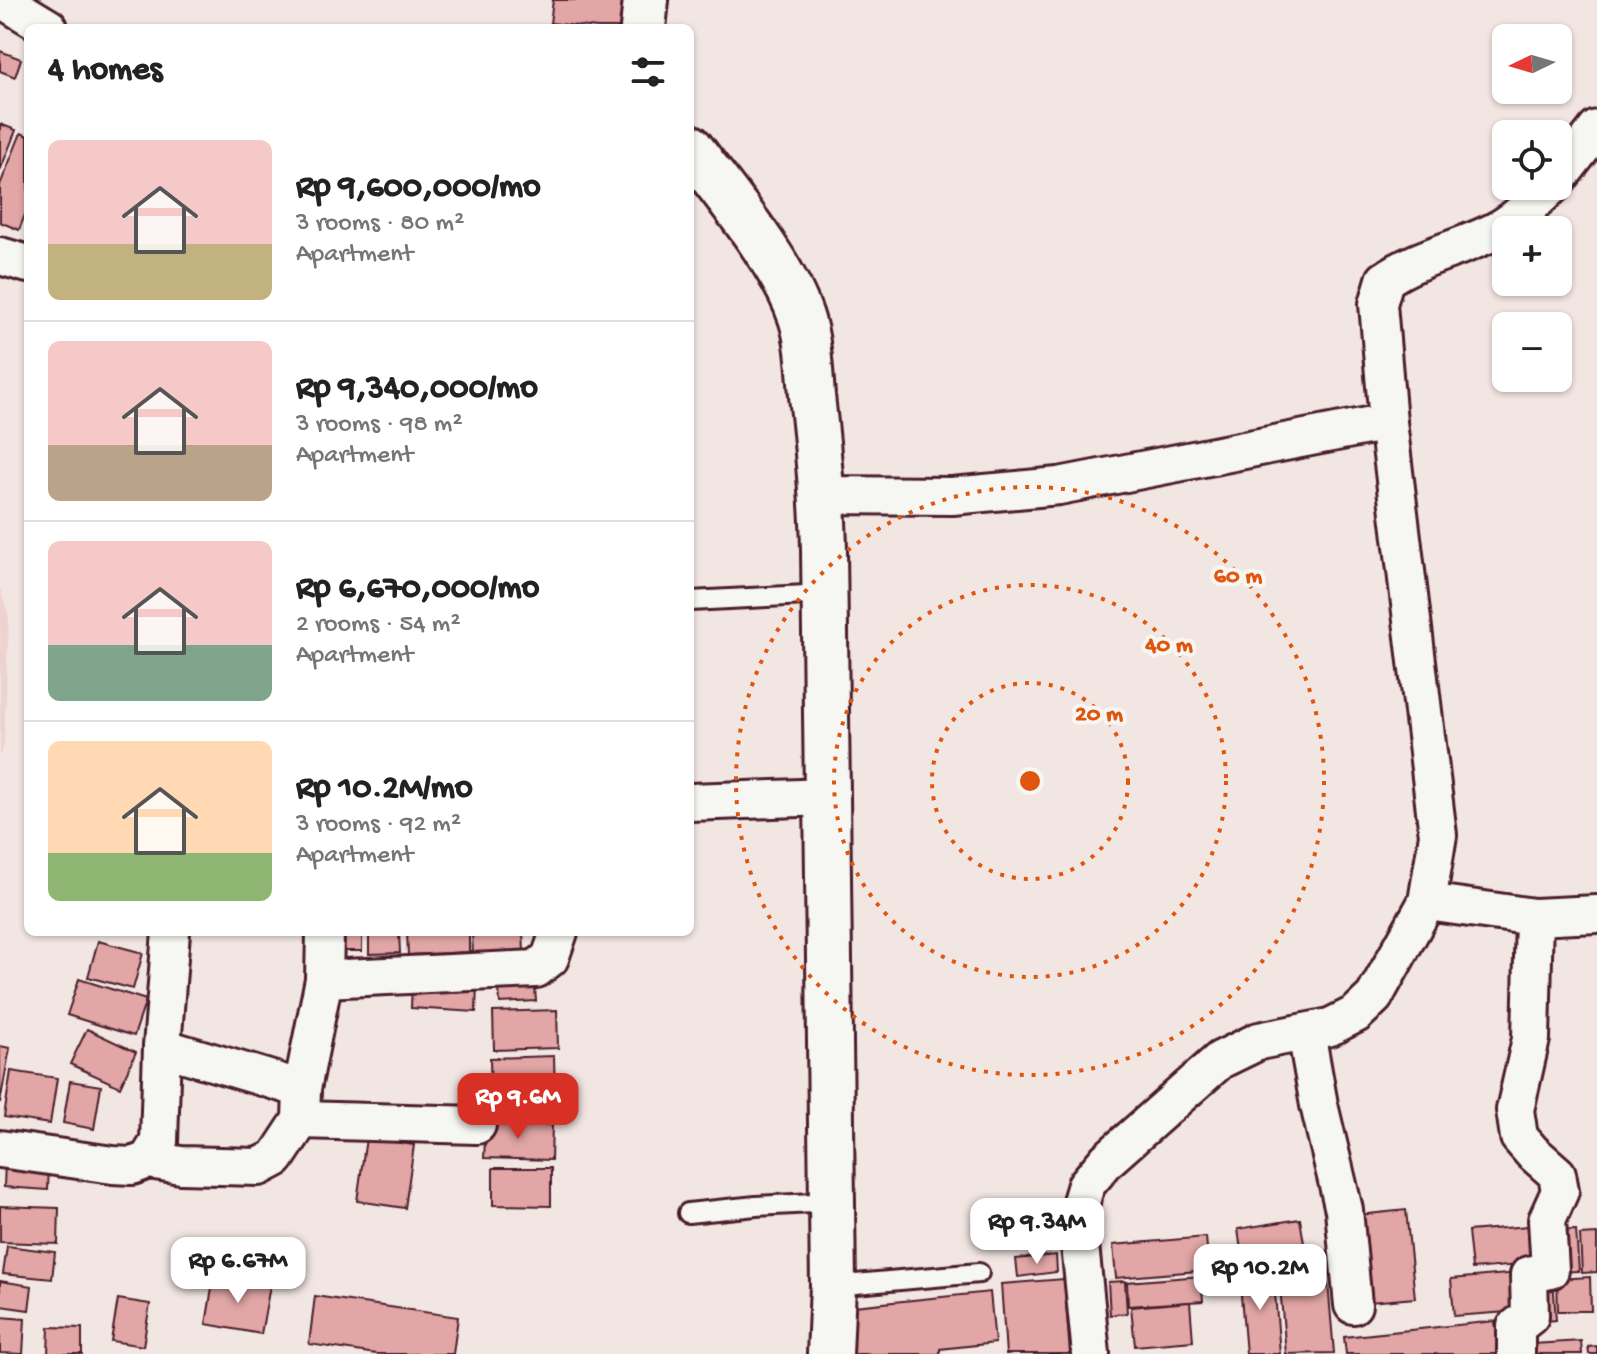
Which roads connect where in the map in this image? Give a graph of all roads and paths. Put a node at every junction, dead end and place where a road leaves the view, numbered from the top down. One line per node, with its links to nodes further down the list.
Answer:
1 (3, 0): 3 (street)
2 (646, 0): 4 (street)
3 (42, 24)
4 (643, 24)
5 (1597, 129): 7 (street)
6 (694, 152): 12 (street)
7 (1572, 161)
8 (1535, 200): 11 (street)
9 (0, 256): 10 (street)
10 (24, 263)
11 (1388, 422): 12 (street); 17 (street)
12 (823, 495): 13 (street)
13 (825, 594): 14 (lane); 15 (street)
14 (694, 601)
15 (827, 797): 16 (street); 30 (street)
16 (694, 802)
17 (1427, 902): 19 (street); 24 (street)
18 (1597, 914): 19 (street)
19 (1534, 917): 37 (street)
20 (171, 936): 25 (street)
21 (325, 936): 23 (street)
22 (558, 936): 23 (street)
23 (324, 979): 26 (street)
24 (1306, 1032): 34 (street); 36 (street)
25 (162, 1047): 26 (street); 29 (street)
26 (301, 1104): 27 (street); 29 (street)
27 (477, 1125)
28 (0, 1149): 29 (street)
29 (148, 1160)
30 (832, 1202): 31 (lane); 33 (street)
31 (688, 1213)
32 (979, 1273): 33 (lane)
33 (833, 1286): 35 (street)
34 (1353, 1305)
35 (830, 1354)
36 (1091, 1354)
37 (1516, 1354)

